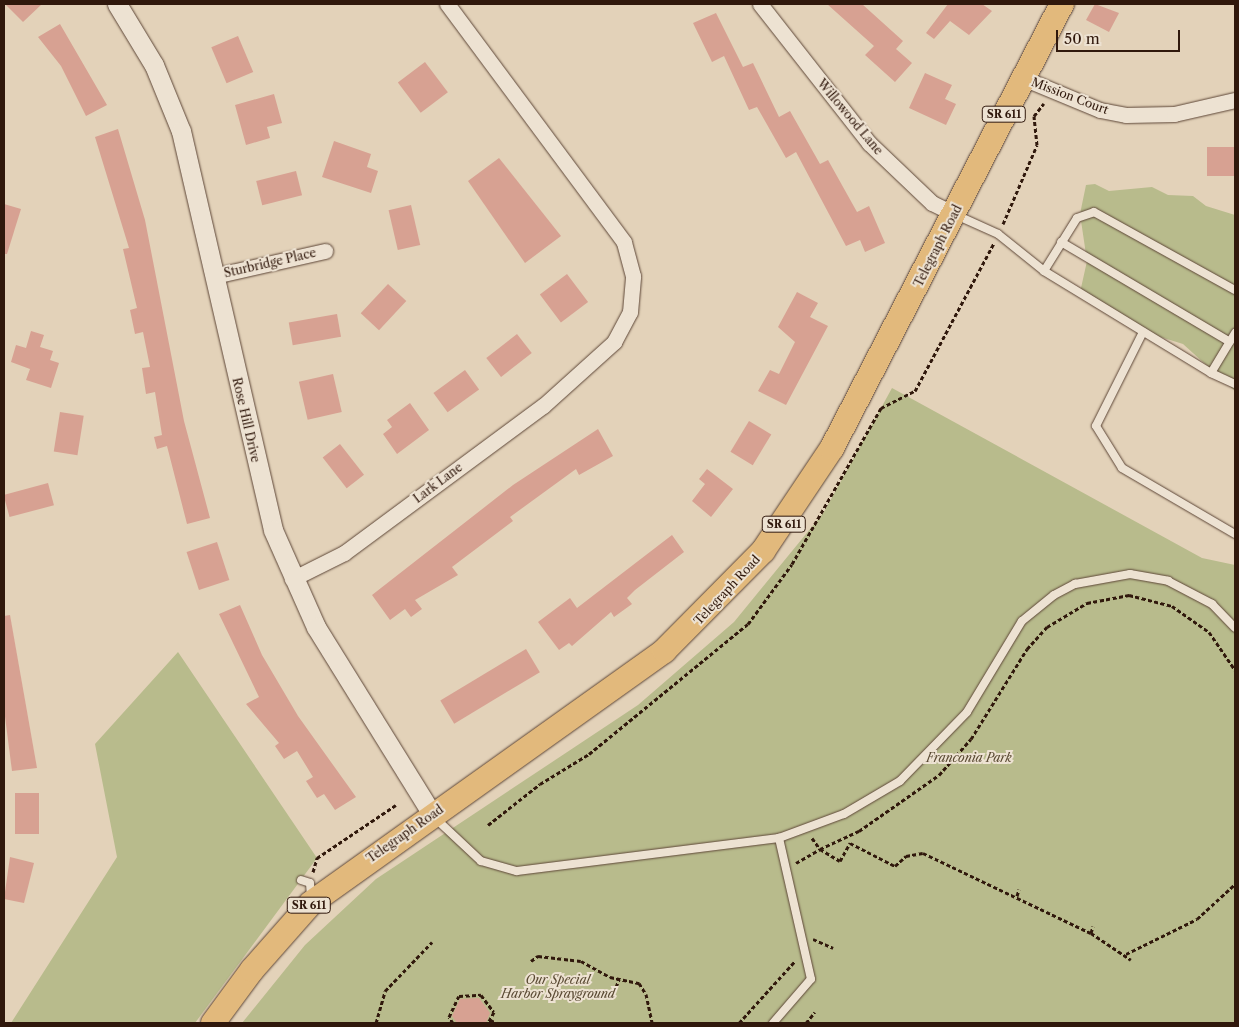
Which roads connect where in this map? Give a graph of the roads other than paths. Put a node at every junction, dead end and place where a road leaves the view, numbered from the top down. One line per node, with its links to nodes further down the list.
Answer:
1 (117, 4): 11 (street, Rose Hill Drive)
2 (447, 4): 19 (street, Lark Lane)
3 (760, 4): 7 (street, Willowood Lane)
4 (1062, 4): 5 (main road, Telegraph Road / SR 611)
5 (1023, 78): 6 (street, Mission Court); 7 (main road, Telegraph Road / SR 611)
6 (1235, 100)
7 (955, 214): 10 (lane); 21 (main road, Telegraph Road / SR 611)
8 (1062, 242): 10 (lane); 12 (lane); 15 (lane)
9 (325, 251): 11 (street, Sturbridge Place)
10 (1044, 271): 13 (lane)
11 (214, 276): 19 (street, Rose Hill Drive)
12 (1235, 290)
13 (1143, 332): 16 (lane); 18 (lane)
14 (1235, 333): 15 (lane)
15 (1230, 342): 16 (lane)
16 (1211, 373): 17 (lane)
17 (1235, 384)
18 (1235, 534)
19 (292, 579): 21 (street, Rose Hill Drive)
20 (1235, 628): 22 (lane)
21 (432, 814): 22 (lane); 24 (main road, Telegraph Road / SR 611)
22 (779, 838): 26 (lane)
23 (301, 880): 24 (lane)
24 (310, 893): 25 (main road, Telegraph Road / SR 611)
25 (214, 1023)
26 (773, 1023)

